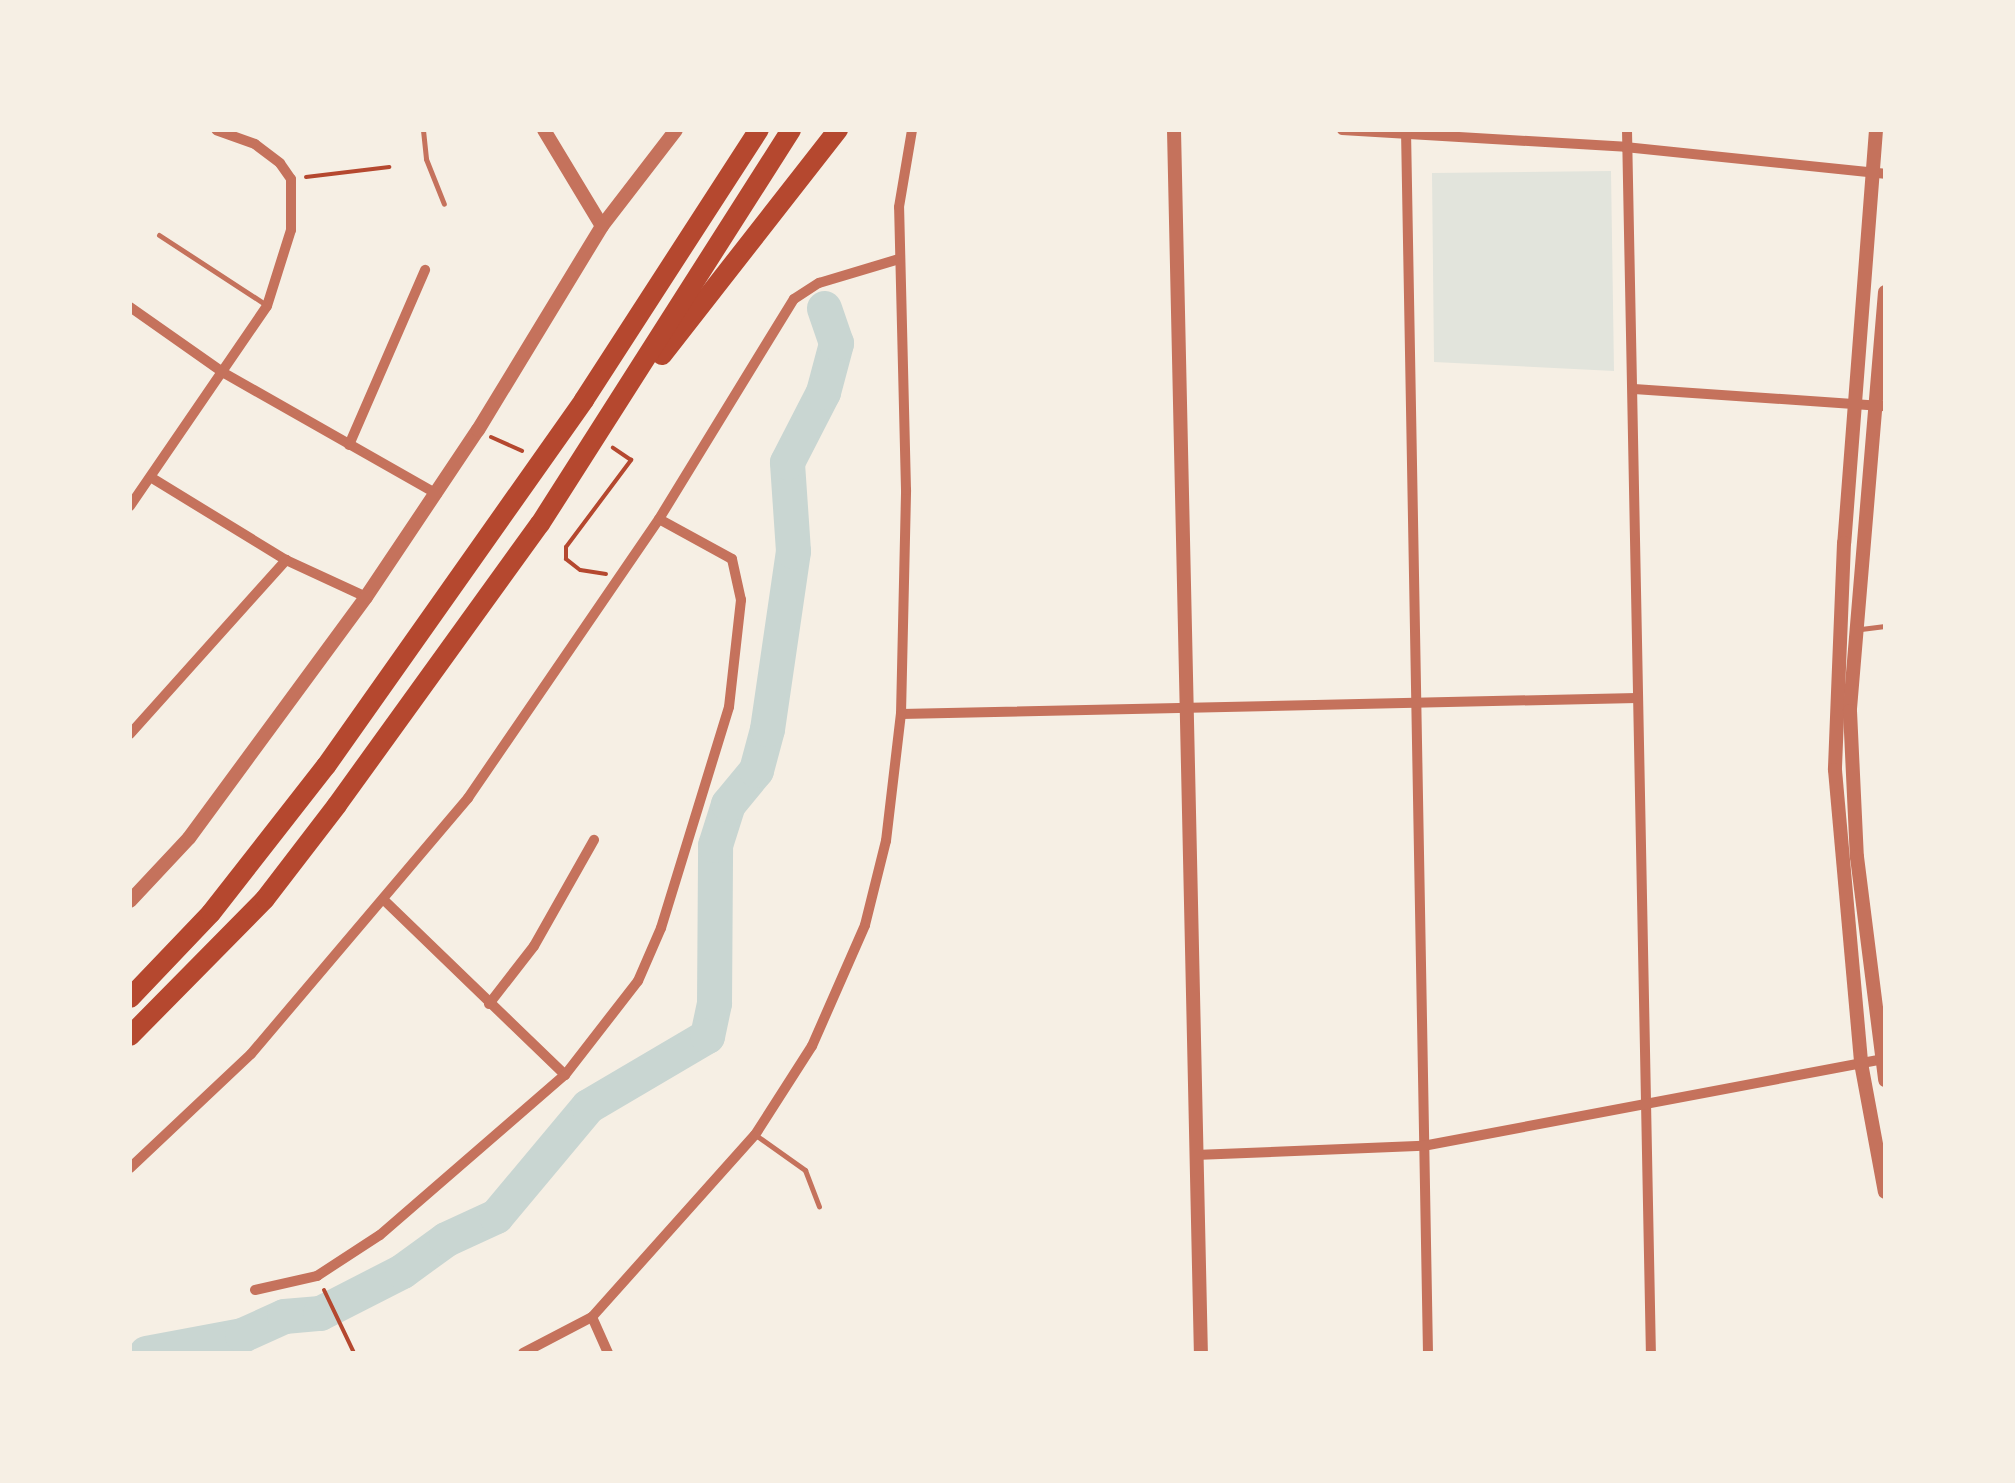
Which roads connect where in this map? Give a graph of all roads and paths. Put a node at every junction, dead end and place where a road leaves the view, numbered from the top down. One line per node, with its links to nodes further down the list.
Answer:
1 (216, 130): 15 (street)
2 (259, 130): 15 (street)
3 (423, 130): 20 (lane)
4 (544, 130): 21 (street)
5 (676, 130): 21 (street)
6 (759, 130): 54 (highway)
7 (791, 130): 32 (highway)
8 (838, 130): 32 (highway)
9 (912, 130): 23 (street)
10 (1174, 130): 47 (street)
11 (1342, 130): 14 (street)
12 (1627, 130): 16 (street)
13 (1876, 130): 18 (street)
14 (1406, 132): 16 (street); 48 (street)
15 (256, 144): 19 (street)
16 (1625, 147): 18 (street); 29 (street)
17 (390, 167): 19 (path)
18 (1878, 174): 30 (street)
19 (291, 179): 26 (street)
20 (444, 204)
21 (602, 226): 33 (street)
22 (159, 235): 26 (lane)
23 (899, 259): 40 (street); 49 (street)
24 (426, 270): 35 (street)
25 (1885, 292): 31 (street)
26 (267, 306): 28 (street)
27 (130, 307): 28 (street)
28 (224, 373): 35 (street); 37 (street)
29 (1634, 389): 30 (street); 46 (street)
30 (1854, 402): 31 (street); 58 (street)
31 (1879, 405): 45 (street)
32 (613, 414): 56 (highway)
33 (478, 430): 34 (path); 38 (street)
34 (532, 438)
35 (350, 445): 38 (street)
36 (630, 460): 42 (path)
37 (152, 478): 39 (street); 41 (street)
38 (436, 494): 43 (street)
39 (130, 506)
40 (659, 519): 42 (street); 59 (street)
41 (286, 560): 43 (street); 50 (street)
42 (620, 577): 53 (street)
43 (366, 598): 52 (street)
44 (1885, 626): 45 (lane)
45 (1854, 631): 57 (street)
46 (1637, 698): 48 (street); 61 (street)
47 (1187, 704): 48 (street); 49 (street); 64 (street)
48 (1414, 704): 63 (street)
49 (901, 714): 62 (street)
50 (130, 734)
51 (594, 840): 55 (street)
52 (130, 902)
53 (386, 902): 55 (street); 65 (street)
54 (130, 998)
55 (489, 1004): 59 (street)
56 (130, 1036)
57 (1883, 1059): 58 (street); 60 (street)
58 (1861, 1063): 61 (street); 66 (street)
59 (565, 1075): 68 (street)
60 (1885, 1080)
61 (1646, 1108): 63 (street); 76 (street)
62 (756, 1135): 67 (lane); 70 (street)
63 (1424, 1146): 64 (street); 75 (street)
64 (1195, 1155): 74 (street)
65 (130, 1168)
66 (1885, 1192)
67 (819, 1206)
68 (255, 1290)
69 (329, 1300): 71 (path)
70 (592, 1318): 72 (street); 73 (street)
71 (354, 1353)
72 (523, 1353)
73 (608, 1353)
74 (1201, 1353)
75 (1428, 1353)
76 (1651, 1353)

